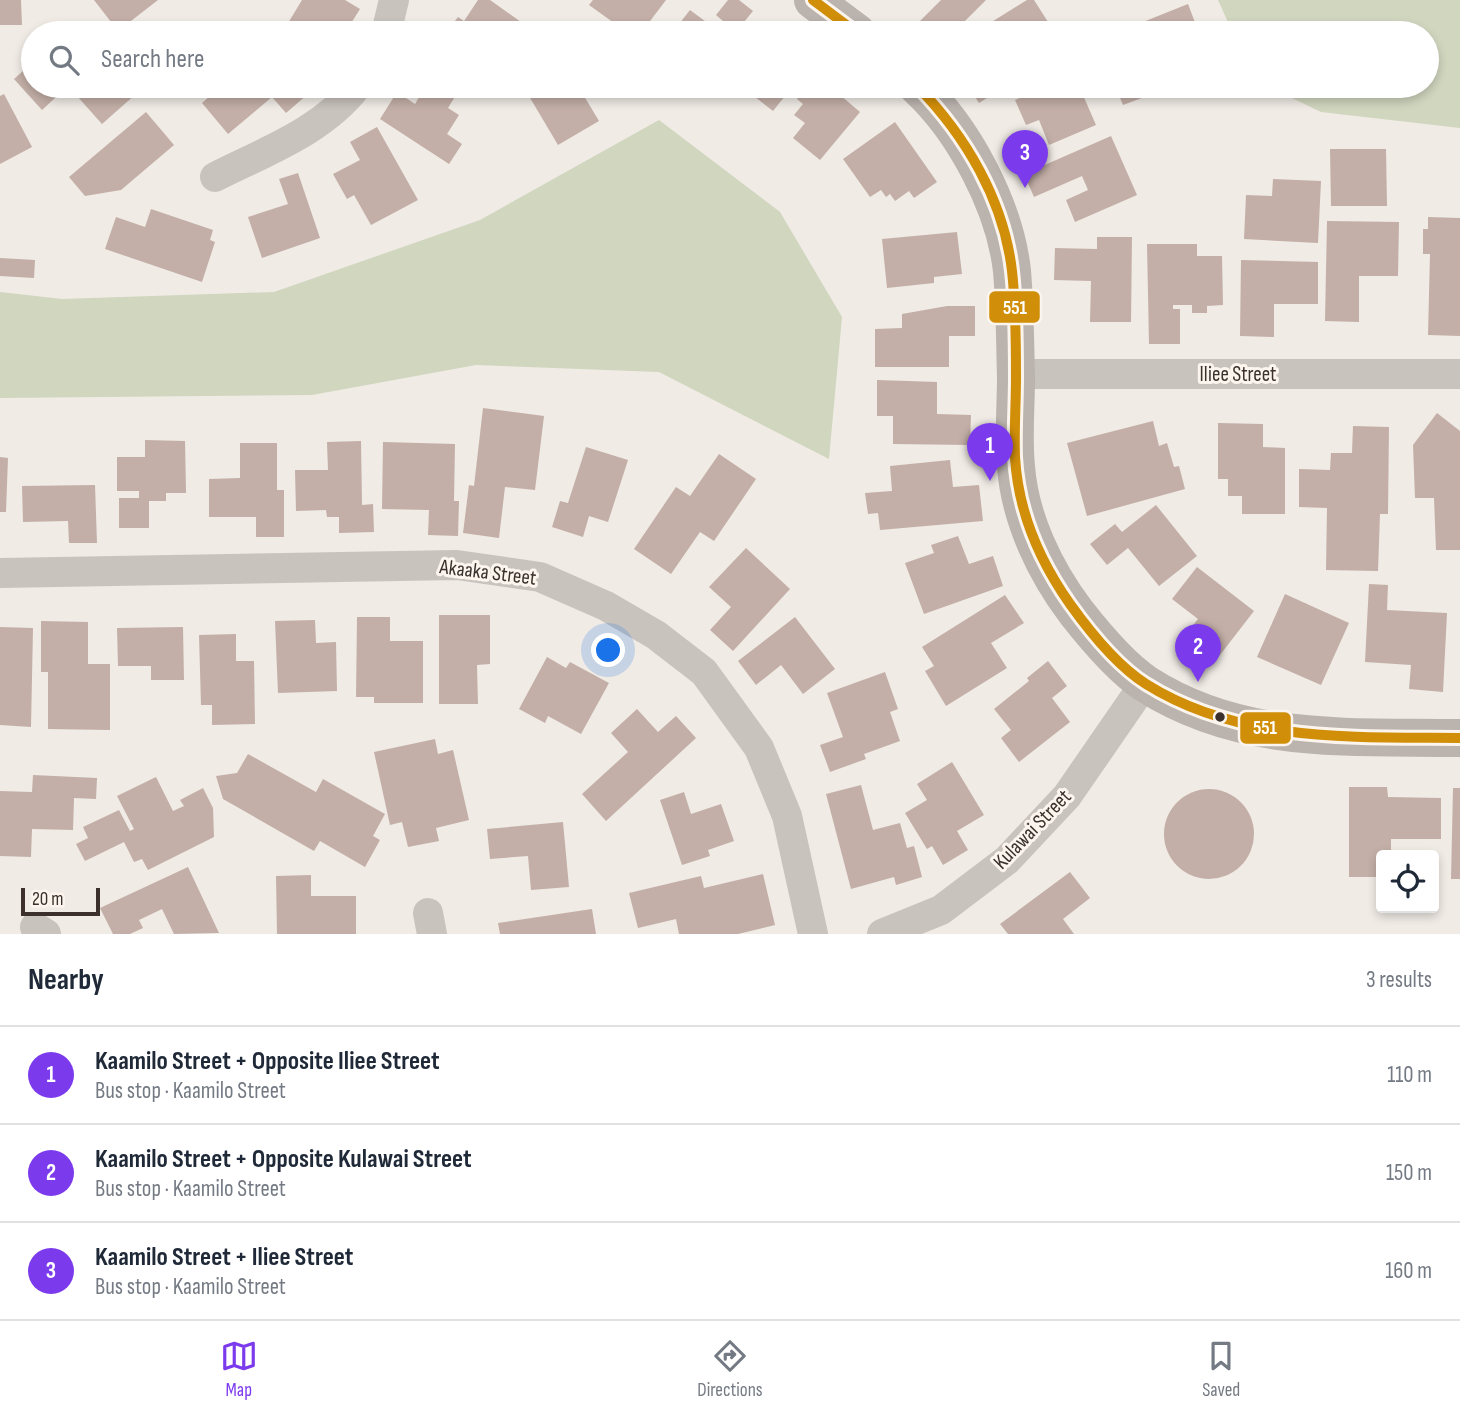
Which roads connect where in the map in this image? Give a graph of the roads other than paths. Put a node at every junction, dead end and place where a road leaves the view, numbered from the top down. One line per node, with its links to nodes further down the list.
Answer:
1 (394, 0): 3 (street)
2 (813, 0): 4 (street)
3 (389, 21)
4 (841, 21)
5 (347, 98): 7 (street)
6 (930, 98): 8 (street)
7 (215, 177)
8 (1016, 374): 9 (street, Iliee Street); 11 (street)
9 (1460, 374)
10 (0, 573): 13 (street, Akaaka Street)
11 (1145, 682): 12 (street); 14 (street, Kulawai Street)
12 (1460, 738)
13 (813, 934)
14 (882, 934)

